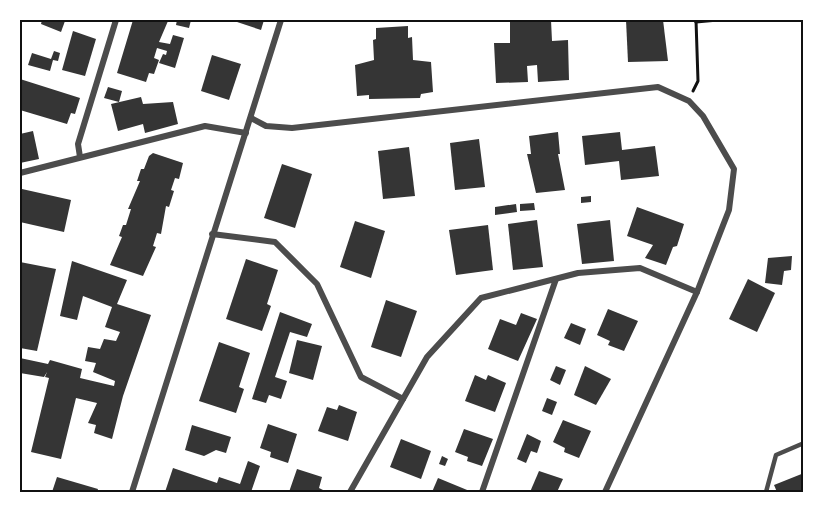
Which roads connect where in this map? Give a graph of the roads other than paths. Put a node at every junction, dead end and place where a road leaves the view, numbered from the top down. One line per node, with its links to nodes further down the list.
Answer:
1 (116, 20): 5 (street)
2 (281, 20): 3 (street)
3 (251, 118): 4 (street); 9 (street)
4 (246, 133): 5 (street); 7 (street)
5 (80, 157): 6 (street)
6 (20, 173)
7 (212, 234): 10 (street); 12 (street)
8 (556, 279): 9 (street); 10 (street); 14 (street)
9 (697, 292): 15 (street)
10 (403, 399): 13 (street)
11 (804, 443): 16 (lane)
12 (132, 492)
13 (350, 492)
14 (482, 492)
15 (605, 492)
16 (765, 492)

